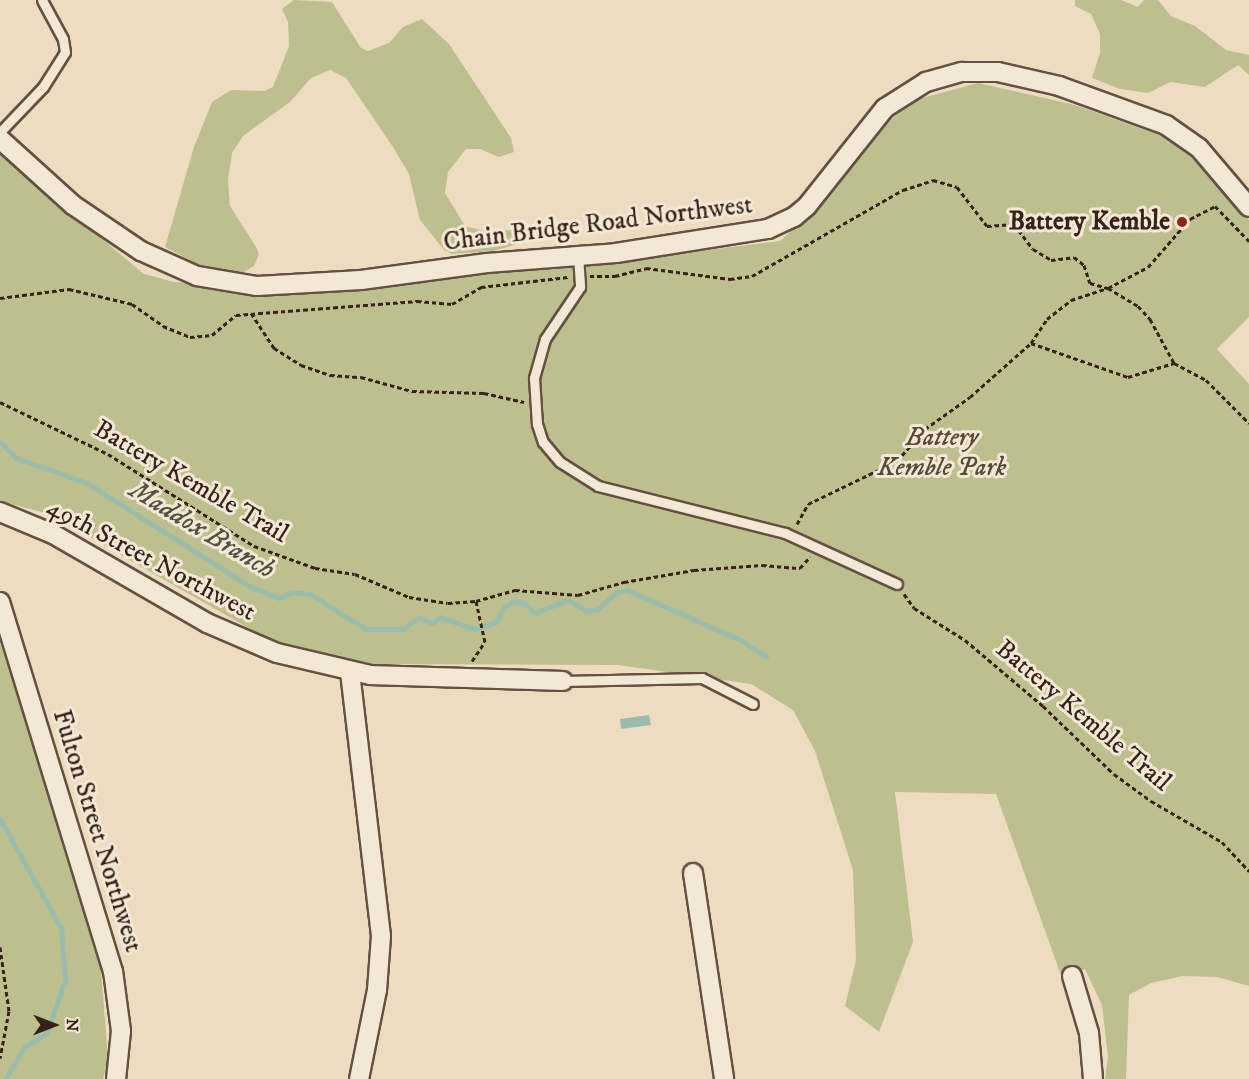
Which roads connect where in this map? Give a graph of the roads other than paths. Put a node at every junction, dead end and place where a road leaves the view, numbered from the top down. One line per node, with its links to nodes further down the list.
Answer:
1 (42, 0): 2 (lane)
2 (0, 132)
3 (0, 140): 5 (street, Chain Bridge Road Northwest)
4 (1249, 207): 5 (street, Chain Bridge Road Northwest)
5 (578, 256): 7 (lane)
6 (0, 512): 9 (street, 49th Street Northwest)
7 (897, 584)
8 (0, 602): 14 (street, Fulton Street Northwest)
9 (350, 672): 10 (street, 49th Street Northwest); 15 (street)
10 (563, 681): 11 (lane)
11 (753, 704)
12 (693, 873): 16 (street)
13 (1072, 976): 17 (street)
14 (116, 1079)
15 (359, 1079)
16 (724, 1079)
17 (1093, 1079)

